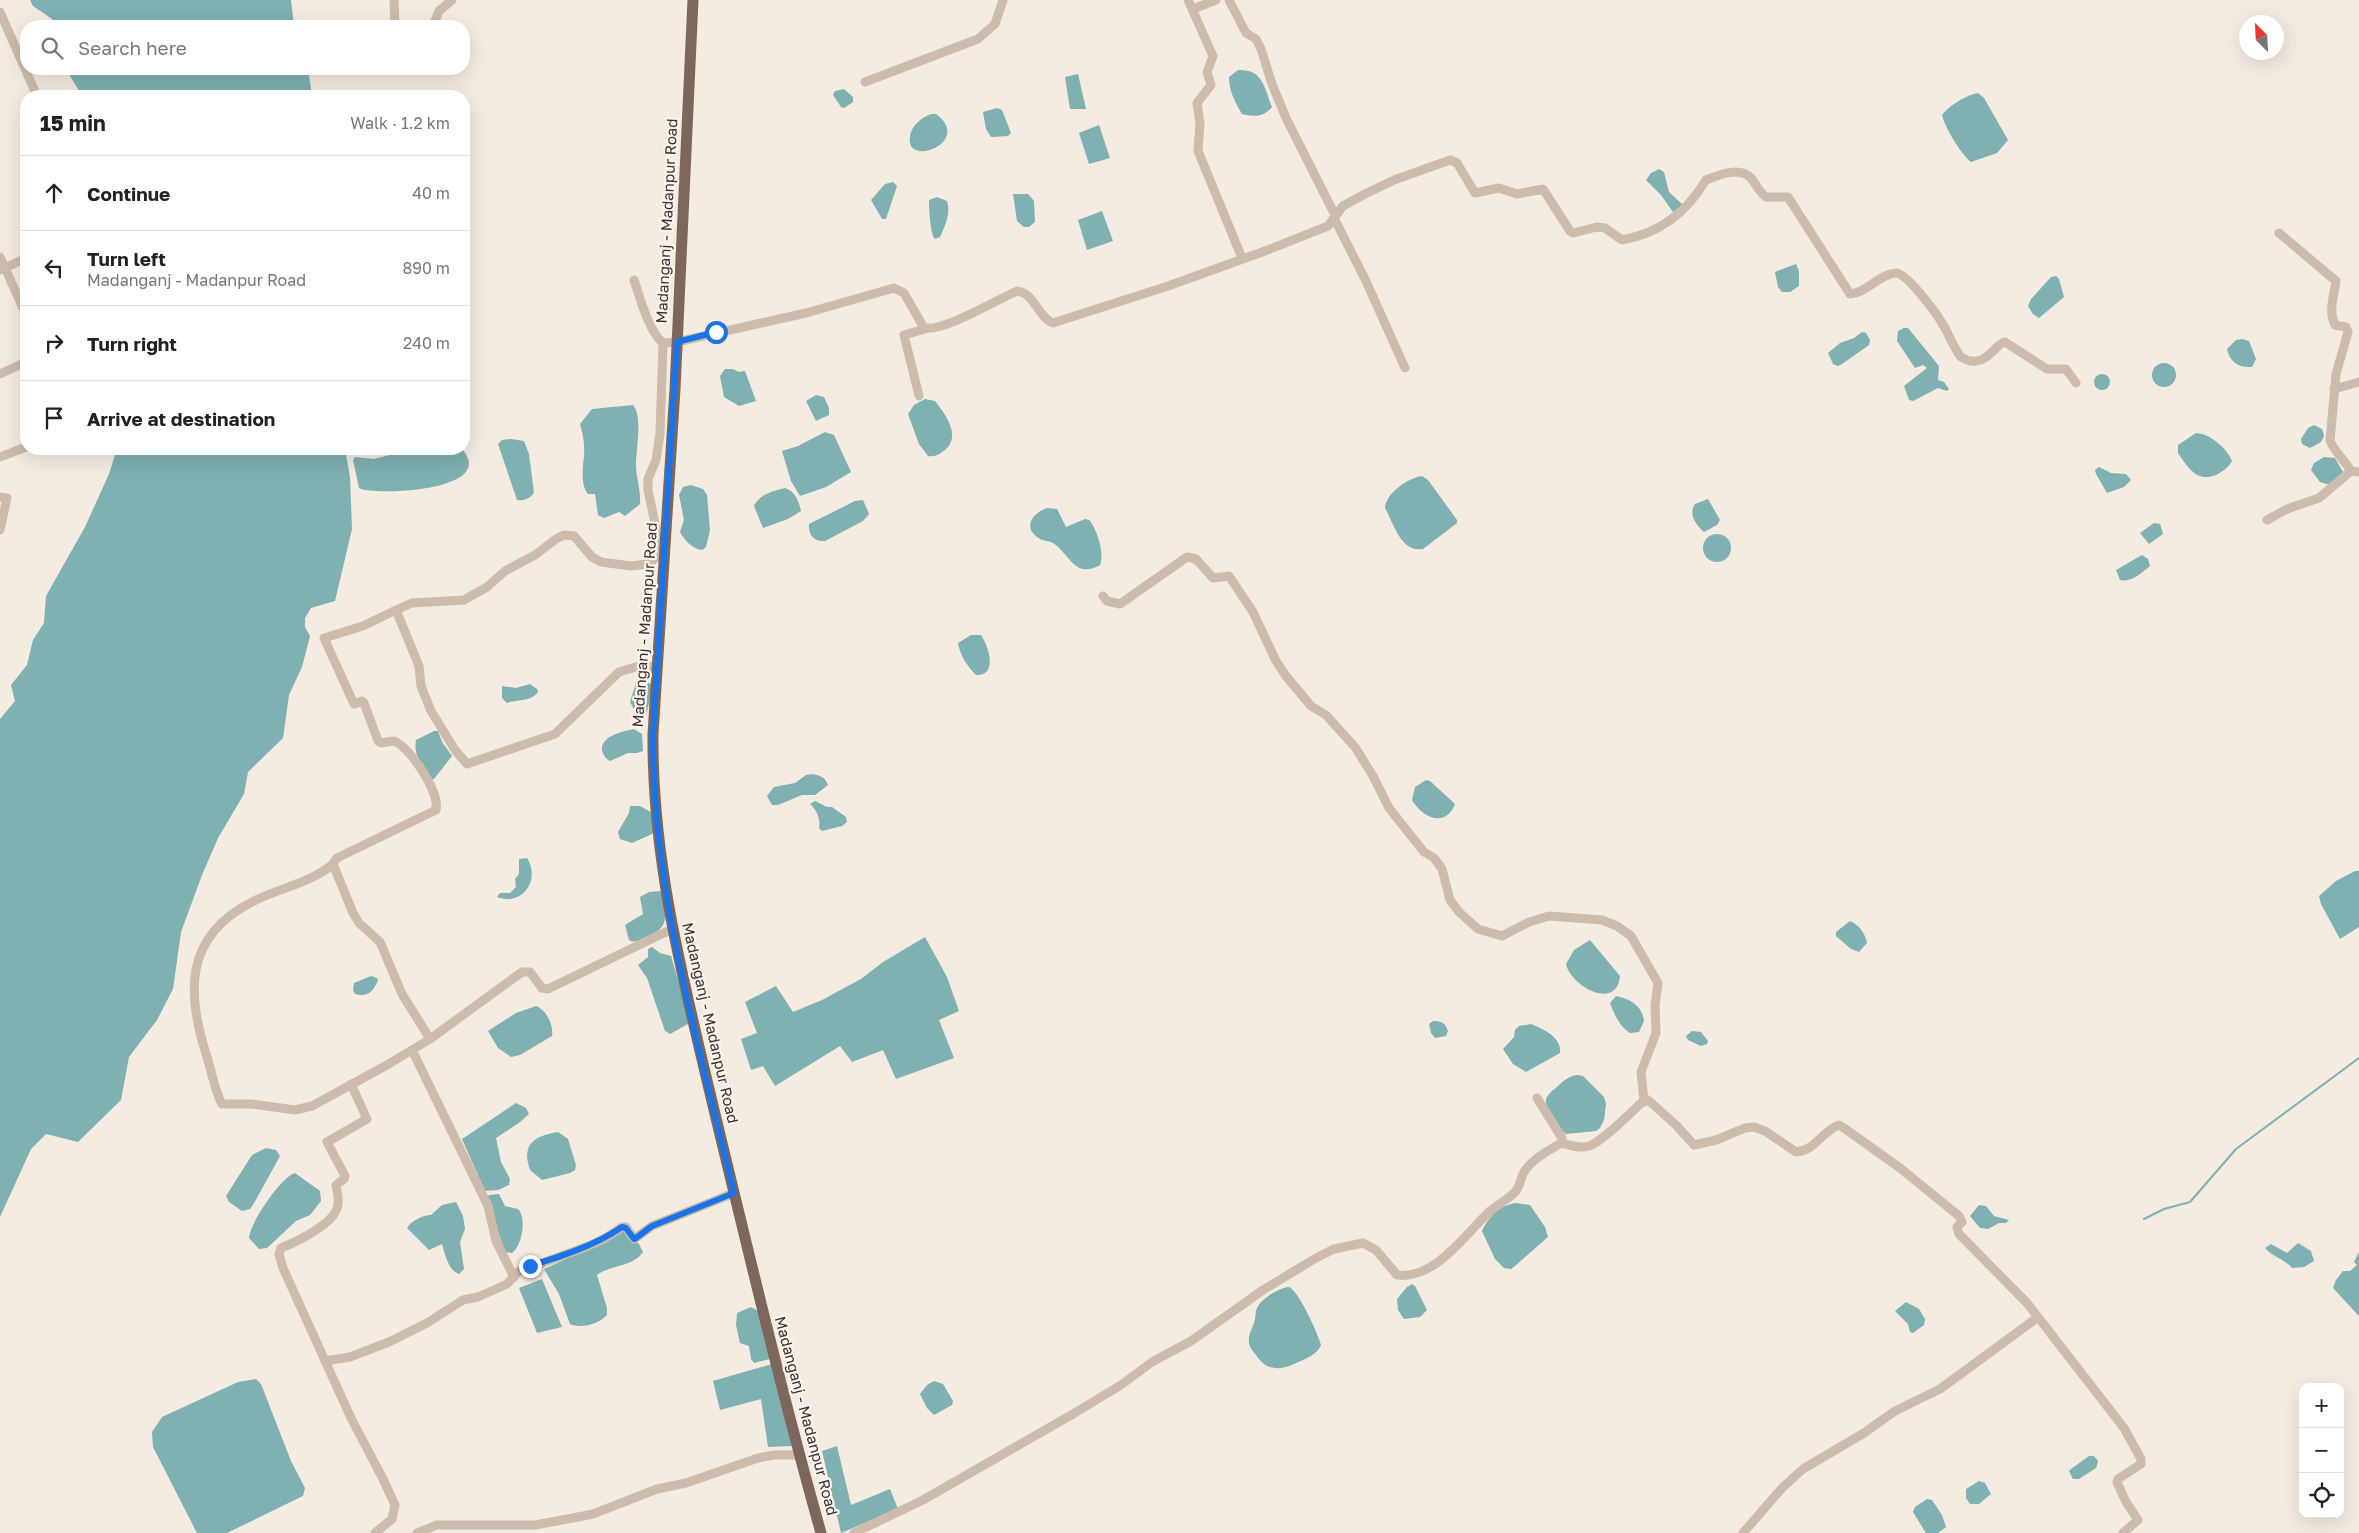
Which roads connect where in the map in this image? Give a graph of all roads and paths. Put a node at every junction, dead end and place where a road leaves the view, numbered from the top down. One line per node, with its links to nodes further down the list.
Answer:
1 (394, 0): 10 (street)
2 (452, 0): 11 (street)
3 (693, 0): 26 (main road, Madanganj - Madanpur Road)
4 (1003, 0): 15 (street)
5 (1188, 0): 8 (street)
6 (1216, 0): 8 (street)
7 (1229, 0): 17 (street)
8 (1193, 9): 20 (street)
9 (0, 12): 12 (street)
10 (394, 20)
11 (435, 20)
12 (3, 31): 13 (street)
13 (20, 64)
14 (26, 75): 16 (street)
15 (865, 82)
16 (34, 90)
17 (1334, 216): 20 (street); 29 (street); 32 (street)
18 (2279, 233): 33 (street)
19 (0, 257): 22 (street)
20 (1242, 258): 25 (street)
21 (20, 261): 22 (street)
22 (2, 269): 24 (street)
23 (634, 280): 27 (street)
24 (20, 302)
25 (928, 328): 26 (street); 34 (street)
26 (677, 342): 27 (street); 43 (main road, Madanganj - Madanpur Road)
27 (663, 343): 42 (street)
28 (20, 365): 30 (street)
29 (1405, 368)
30 (0, 374)
31 (2359, 382): 33 (street)
32 (2076, 384)
33 (2334, 389): 37 (street)
34 (919, 396)
35 (20, 449): 36 (street)
36 (0, 457)
37 (2355, 472): 39 (street)
38 (0, 497): 40 (street)
39 (2267, 520)
40 (0, 530)
41 (1103, 596): 50 (street)
42 (396, 610): 43 (street); 44 (street)
43 (658, 668): 45 (main road, Madanganj - Madanpur Road)
44 (333, 864): 46 (street); 48 (street)
45 (672, 929): 46 (street); 52 (main road, Madanganj - Madanpur Road)
46 (430, 1039): 47 (street)
47 (412, 1050): 48 (street); 53 (street)
48 (351, 1084): 55 (street)
49 (1537, 1098): 51 (street)
50 (1644, 1100): 51 (street); 54 (street)
51 (1561, 1143): 61 (street)
52 (734, 1193): 53 (street); 56 (main road, Madanganj - Madanpur Road)
53 (514, 1277): 55 (street)
54 (2037, 1318): 62 (street); 63 (street)
55 (325, 1360): 58 (street)
56 (799, 1455): 57 (street); 60 (main road, Madanganj - Madanpur Road)
57 (536, 1529): 59 (street)
58 (375, 1533)
59 (417, 1533)
60 (821, 1533)
61 (854, 1533)
62 (1743, 1533)
63 (2123, 1533)

